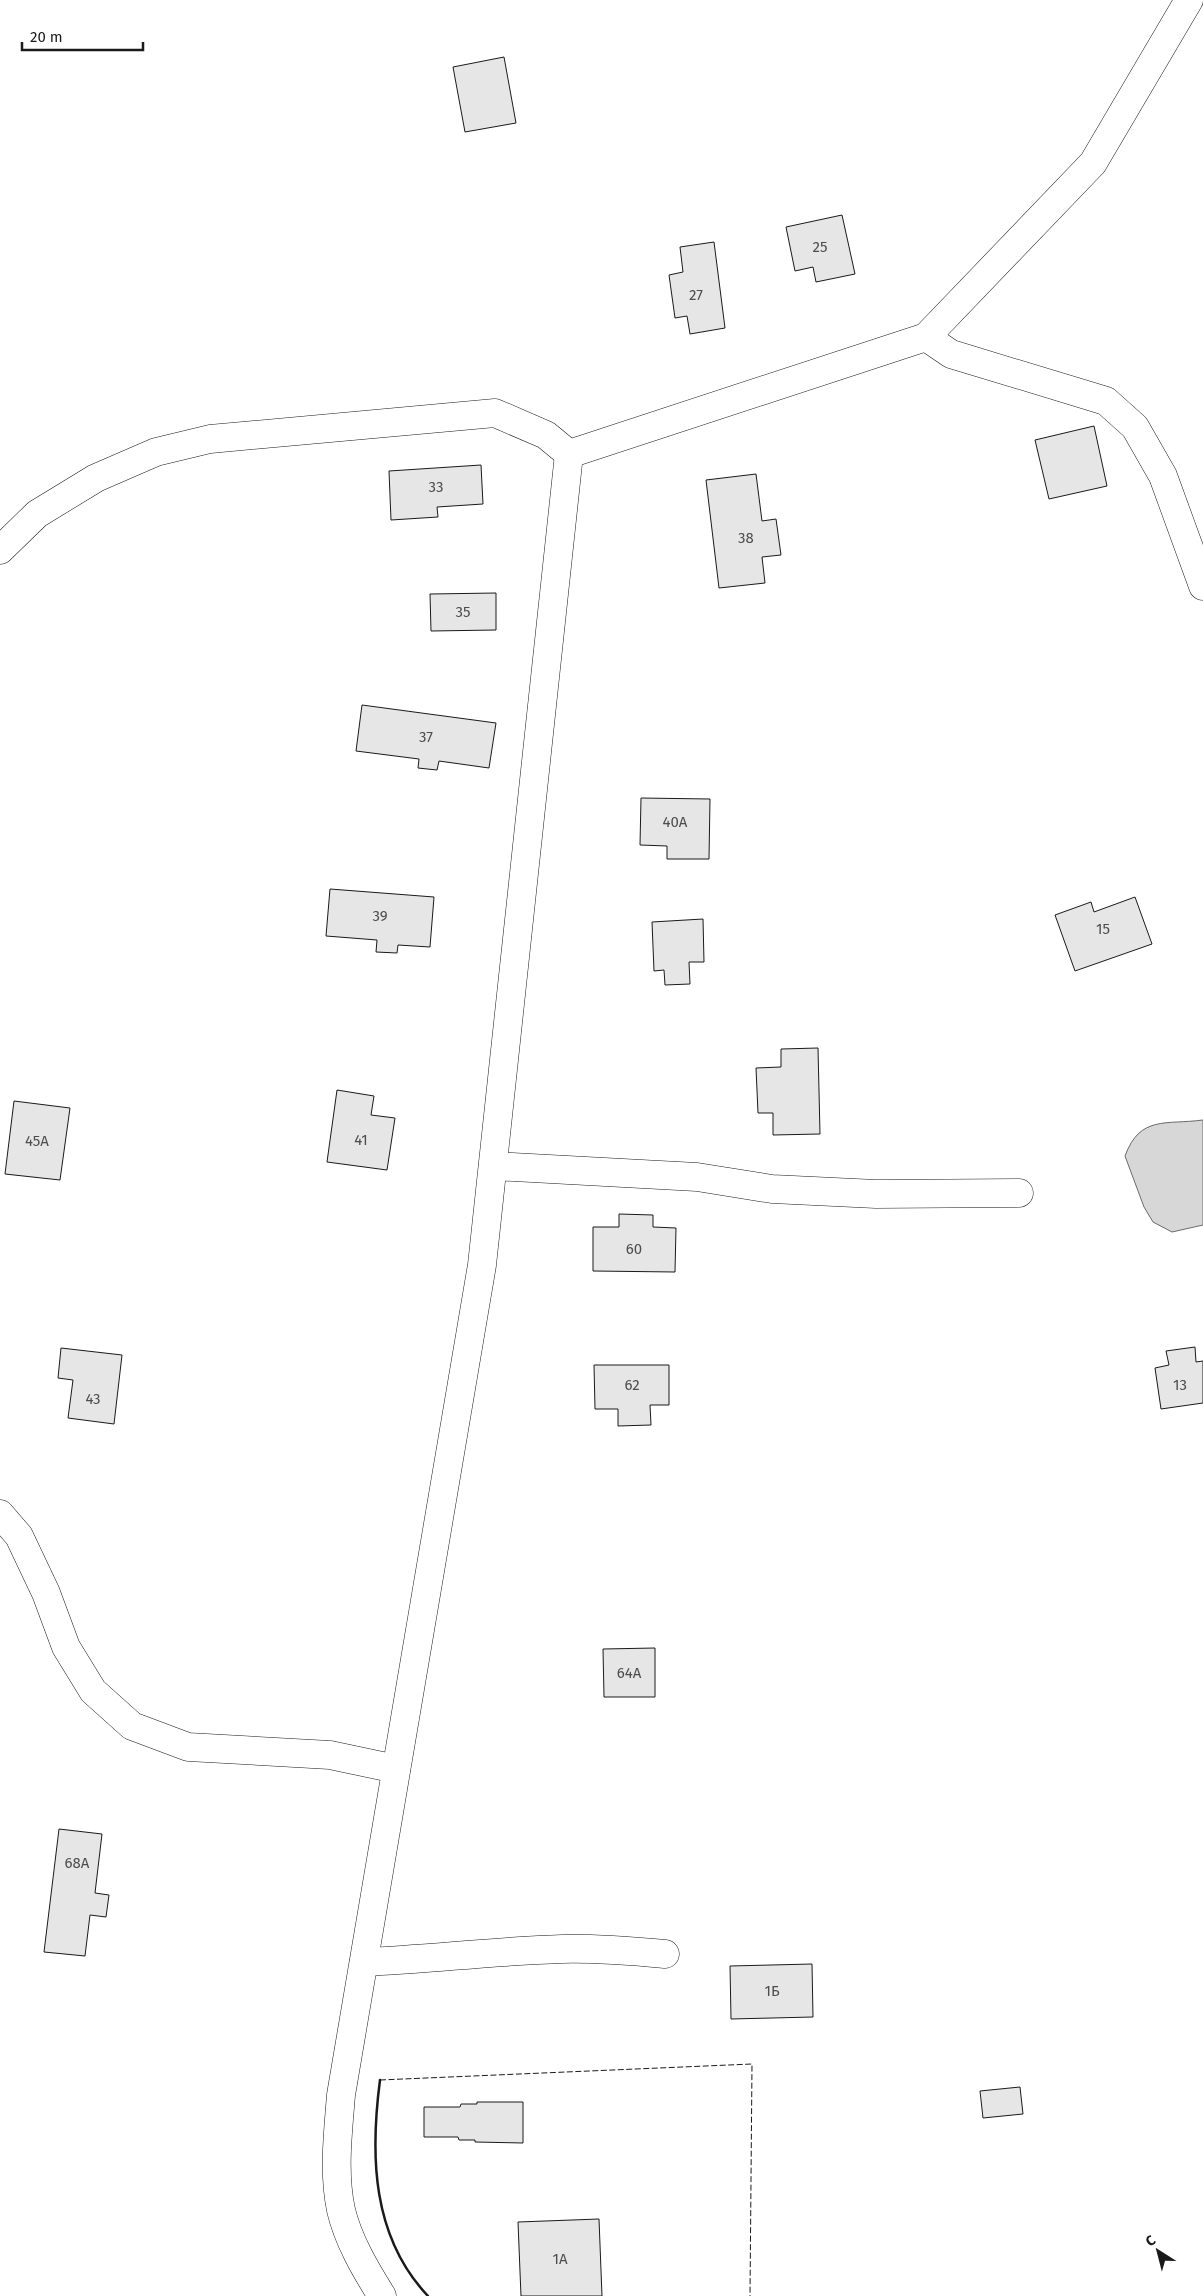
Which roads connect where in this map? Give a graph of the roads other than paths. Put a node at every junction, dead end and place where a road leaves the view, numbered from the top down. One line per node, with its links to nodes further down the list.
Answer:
1 (1189, 0): 2 (street)
2 (926, 338): 3 (street); 5 (street)
3 (569, 454): 4 (street); 6 (street)
4 (0, 550)
5 (1203, 586)
6 (493, 1166): 7 (street); 9 (street)
7 (1019, 1193)
8 (0, 1514): 9 (street)
9 (396, 1769): 11 (street)
10 (665, 1954): 11 (street)
11 (364, 1962): 12 (street)
12 (382, 2296)

